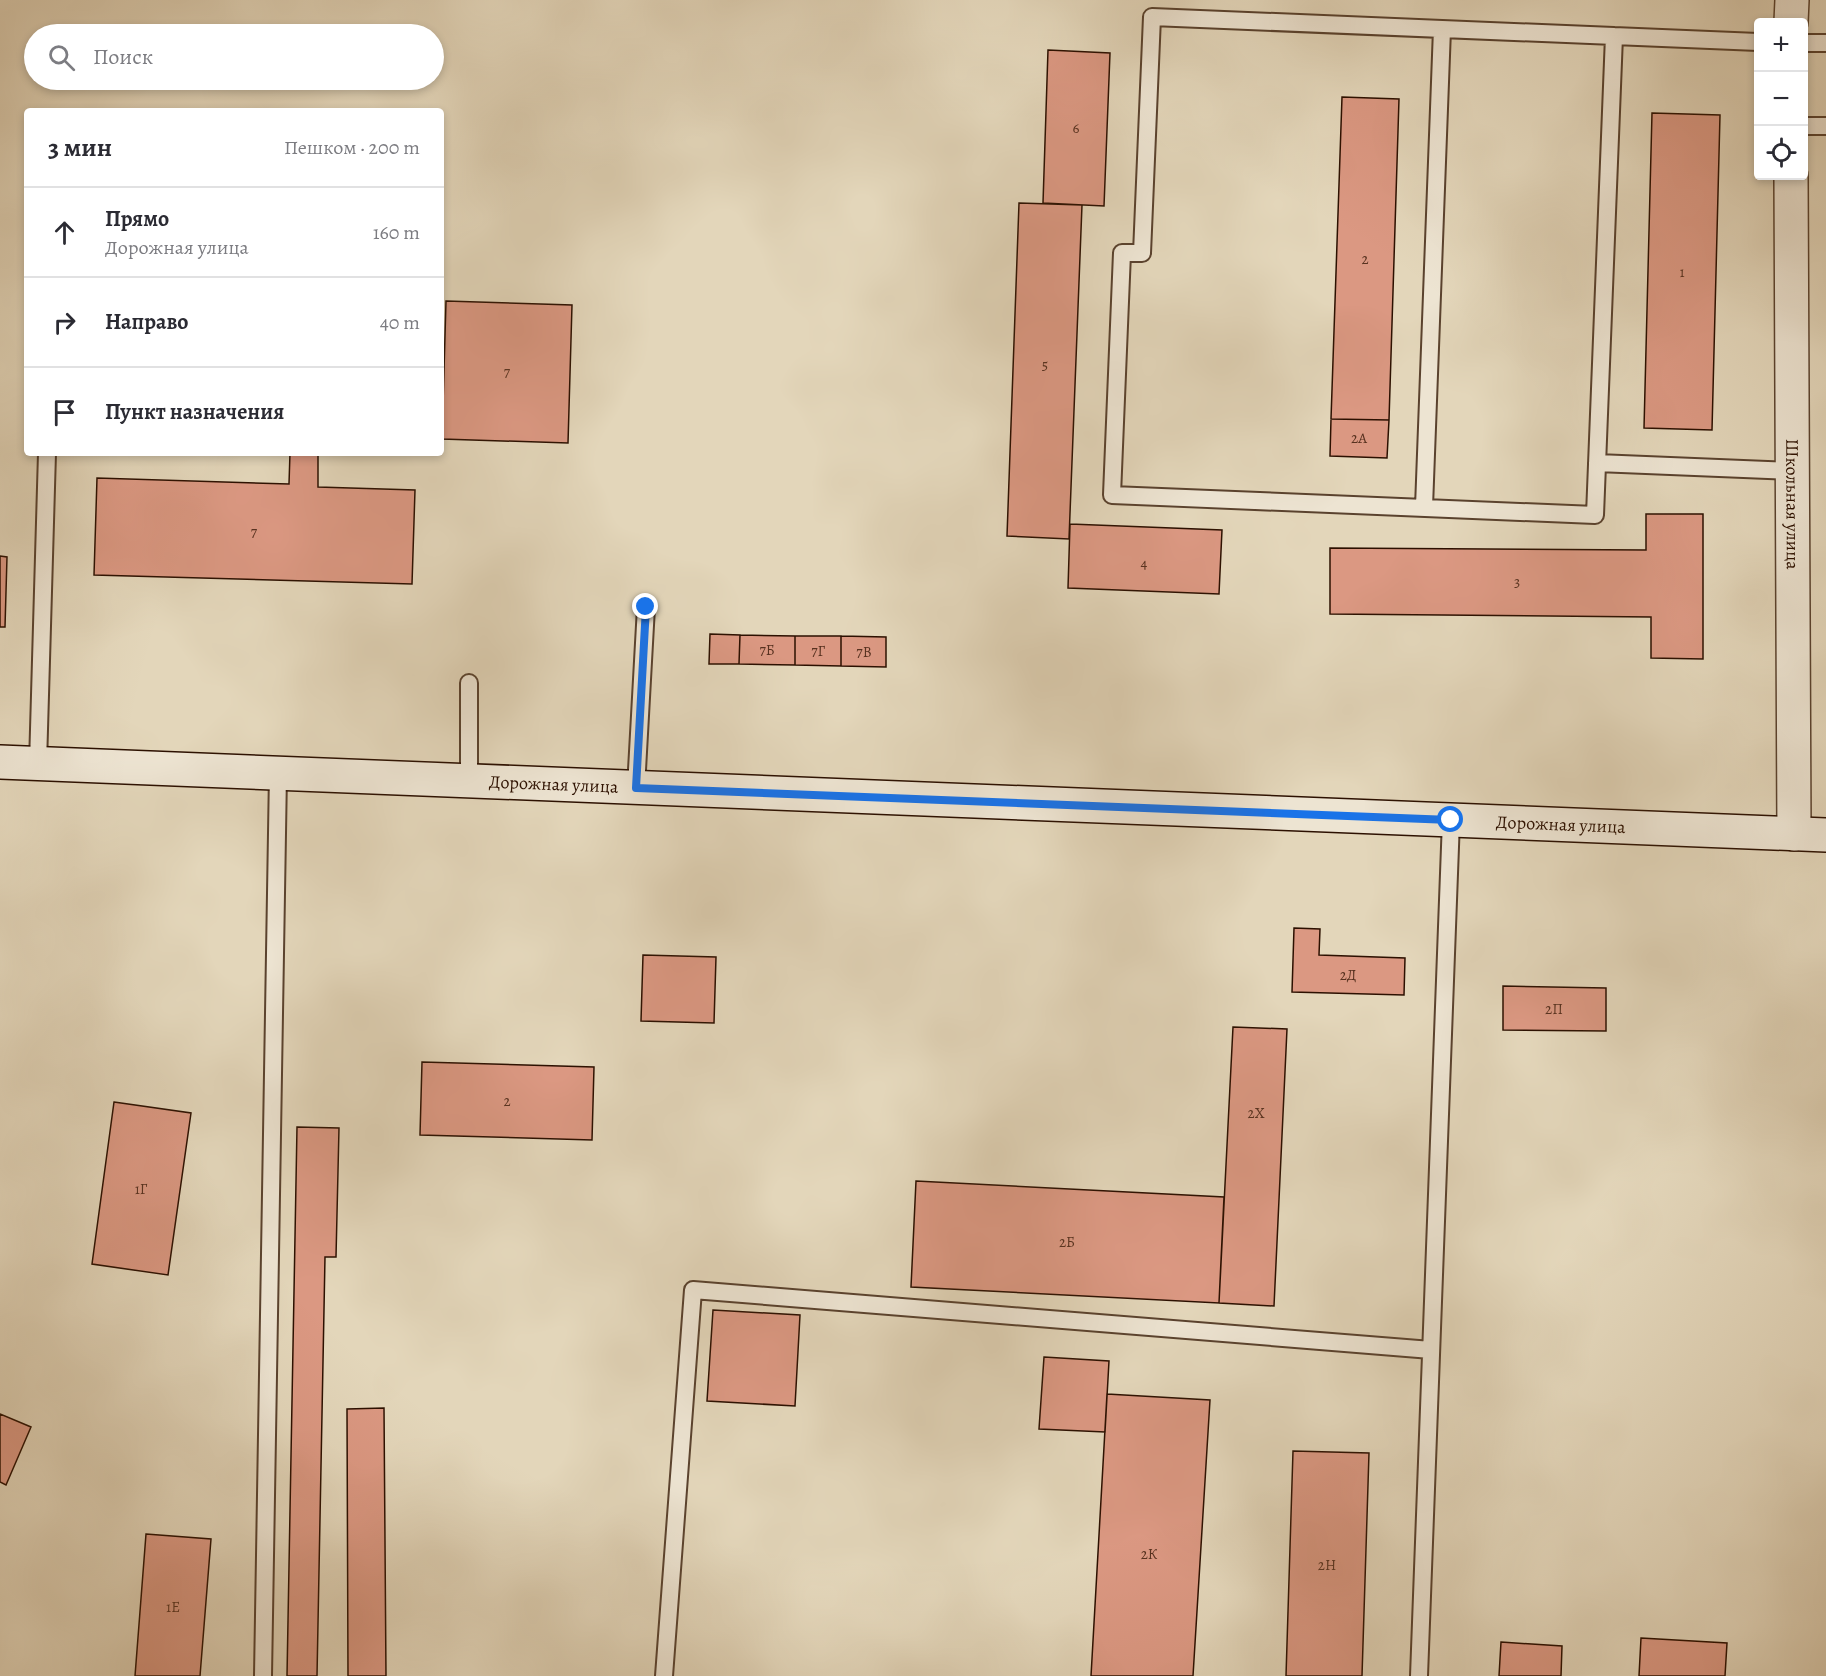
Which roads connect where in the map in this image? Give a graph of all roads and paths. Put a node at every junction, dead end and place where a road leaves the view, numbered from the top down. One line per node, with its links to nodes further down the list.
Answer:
1 (1792, 0): 2 (street)
2 (1791, 18)
3 (1442, 29): 4 (lane); 14 (lane); 14 (lane)
4 (1614, 36): 5 (lane); 12 (lane)
5 (1754, 42)
6 (1808, 43): 7 (lane)
7 (1826, 43)
8 (1808, 126): 9 (lane)
9 (1826, 126)
10 (1791, 180): 13 (street, Школьная улица)
11 (47, 456): 18 (lane)
12 (1597, 464): 13 (lane); 14 (lane)
13 (1792, 471): 23 (street, Школьная улица)
14 (1424, 507)
15 (646, 607): 21 (lane)
16 (469, 683): 20 (lane)
17 (0, 762): 18 (street, Дорожная улица)
18 (38, 764): 19 (street, Дорожная улица)
19 (278, 773): 20 (street, Дорожная улица); 26 (lane)
20 (469, 781): 21 (street, Дорожная улица)
21 (636, 788): 22 (street, Дорожная улица)
22 (1451, 820): 23 (street, Дорожная улица); 25 (lane)
23 (1794, 834): 24 (street, Дорожная улица)
24 (1826, 835)
25 (1431, 1350): 27 (lane); 28 (lane)
26 (263, 1676)
27 (664, 1676)
28 (1419, 1676)

